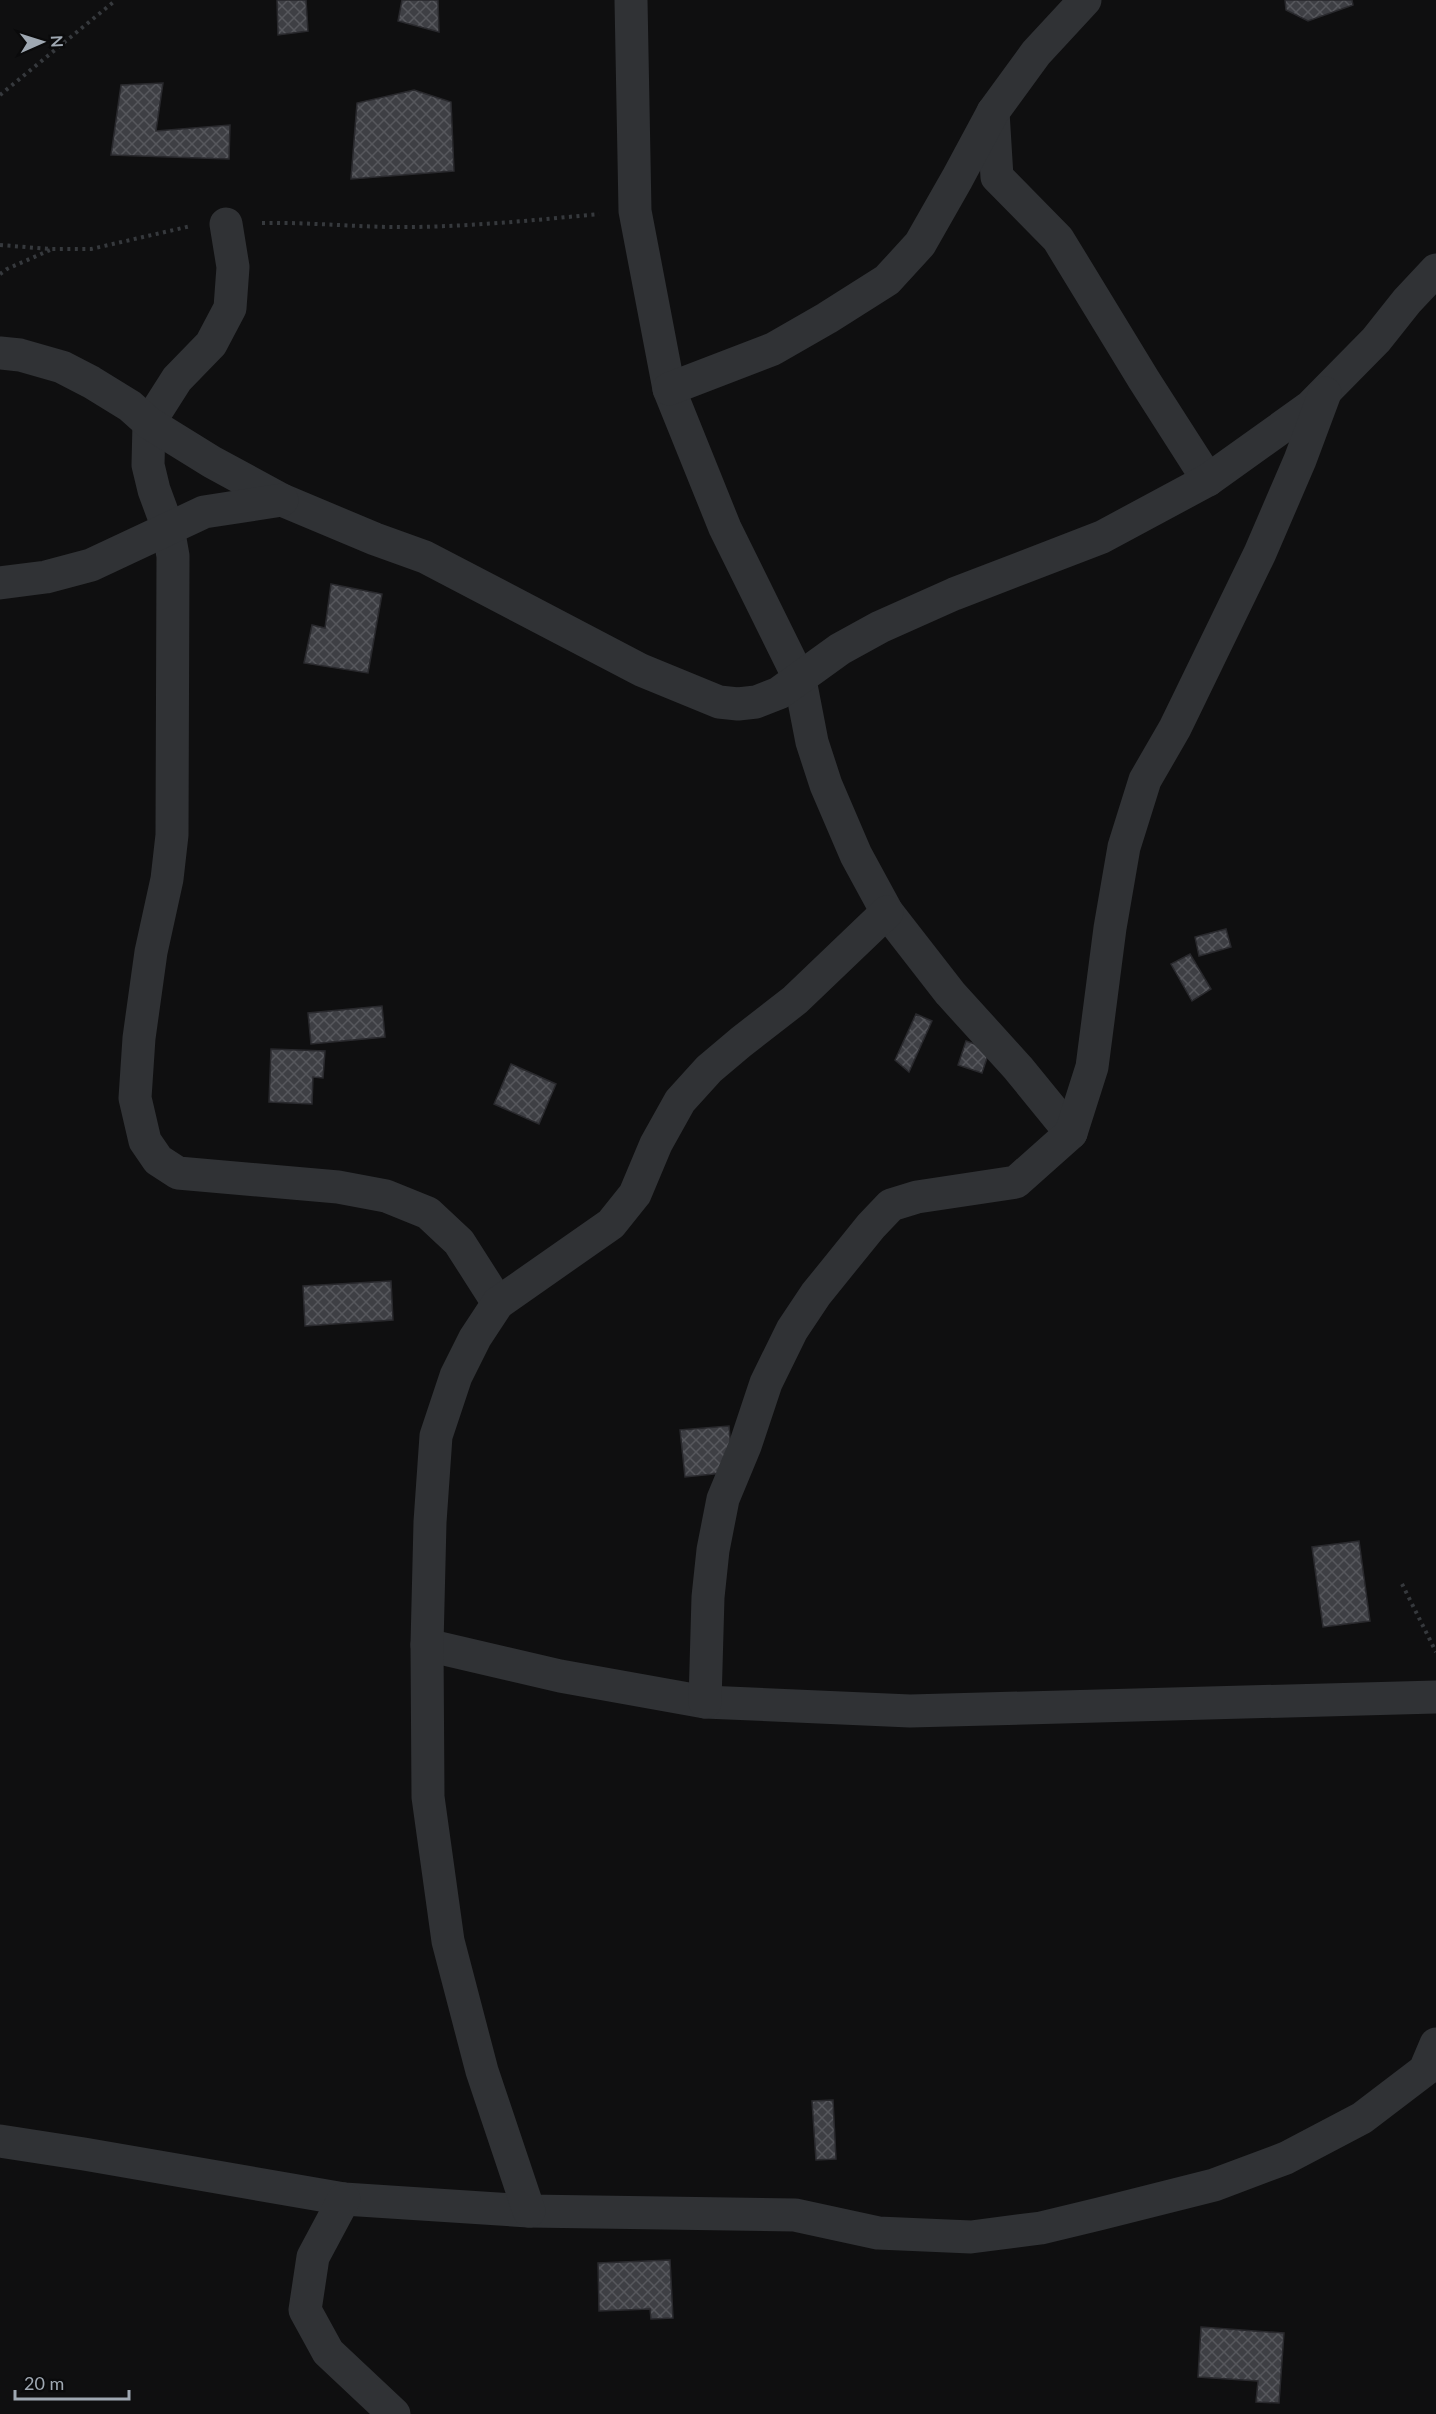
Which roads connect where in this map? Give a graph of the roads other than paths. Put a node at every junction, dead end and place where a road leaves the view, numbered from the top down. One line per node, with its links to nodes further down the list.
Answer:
1 (631, 0): 7 (street)
2 (1085, 0): 3 (street)
3 (993, 112): 7 (street); 10 (street)
4 (226, 224): 9 (street)
5 (1436, 270): 8 (street)
6 (0, 353): 9 (street)
7 (669, 389): 14 (street)
8 (1325, 391): 10 (street); 16 (street)
9 (149, 423): 11 (street); 12 (street)
10 (1208, 480): 14 (street)
11 (282, 500): 12 (street); 14 (street)
12 (168, 528): 13 (street); 17 (street)
13 (0, 583)
14 (800, 680): 15 (street)
15 (887, 912): 16 (street); 17 (street)
16 (1071, 1133): 20 (street)
17 (498, 1303): 18 (street)
18 (427, 1645): 20 (street); 24 (street)
19 (1436, 1697): 20 (street)
20 (705, 1702)
21 (1436, 2044): 24 (street)
22 (0, 2141): 23 (street)
23 (344, 2199): 24 (street); 25 (street)
24 (529, 2211)
25 (394, 2414)

